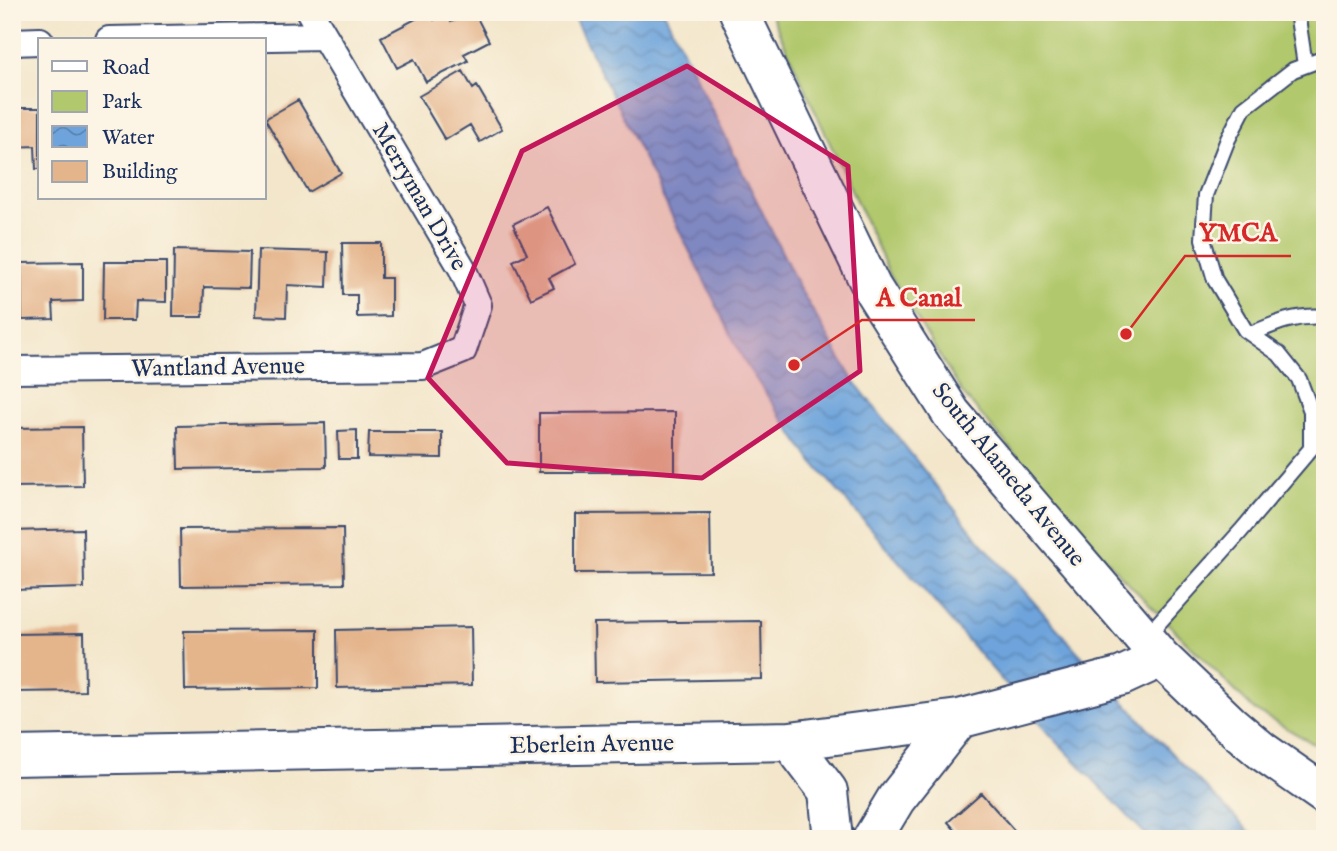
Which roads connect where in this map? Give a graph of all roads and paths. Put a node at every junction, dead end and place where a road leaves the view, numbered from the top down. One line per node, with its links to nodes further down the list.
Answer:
1 (310, 12): 4 (street, Merryman Drive)
2 (739, 12): 16 (street, South Alameda Avenue)
3 (1297, 12): 9 (lane)
4 (324, 36): 5 (street); 12 (street, Merryman Drive)
5 (216, 38)
6 (38, 41): 7 (street)
7 (12, 42)
8 (1325, 58): 9 (lane)
9 (1304, 65): 11 (lane)
10 (1325, 317): 11 (lane)
11 (1251, 334): 15 (lane)
12 (423, 366): 13 (street, Wantland Avenue)
13 (12, 370)
14 (1325, 432): 15 (lane)
15 (1311, 448): 16 (lane)
16 (1153, 648): 17 (street, Eberlein Avenue); 20 (street, South Alameda Avenue)
17 (958, 719): 18 (street, Eberlein Avenue); 22 (street)
18 (790, 741): 19 (street, Eberlein Avenue); 21 (street)
19 (12, 756)
20 (1324, 794)
21 (834, 839)
22 (872, 839)

